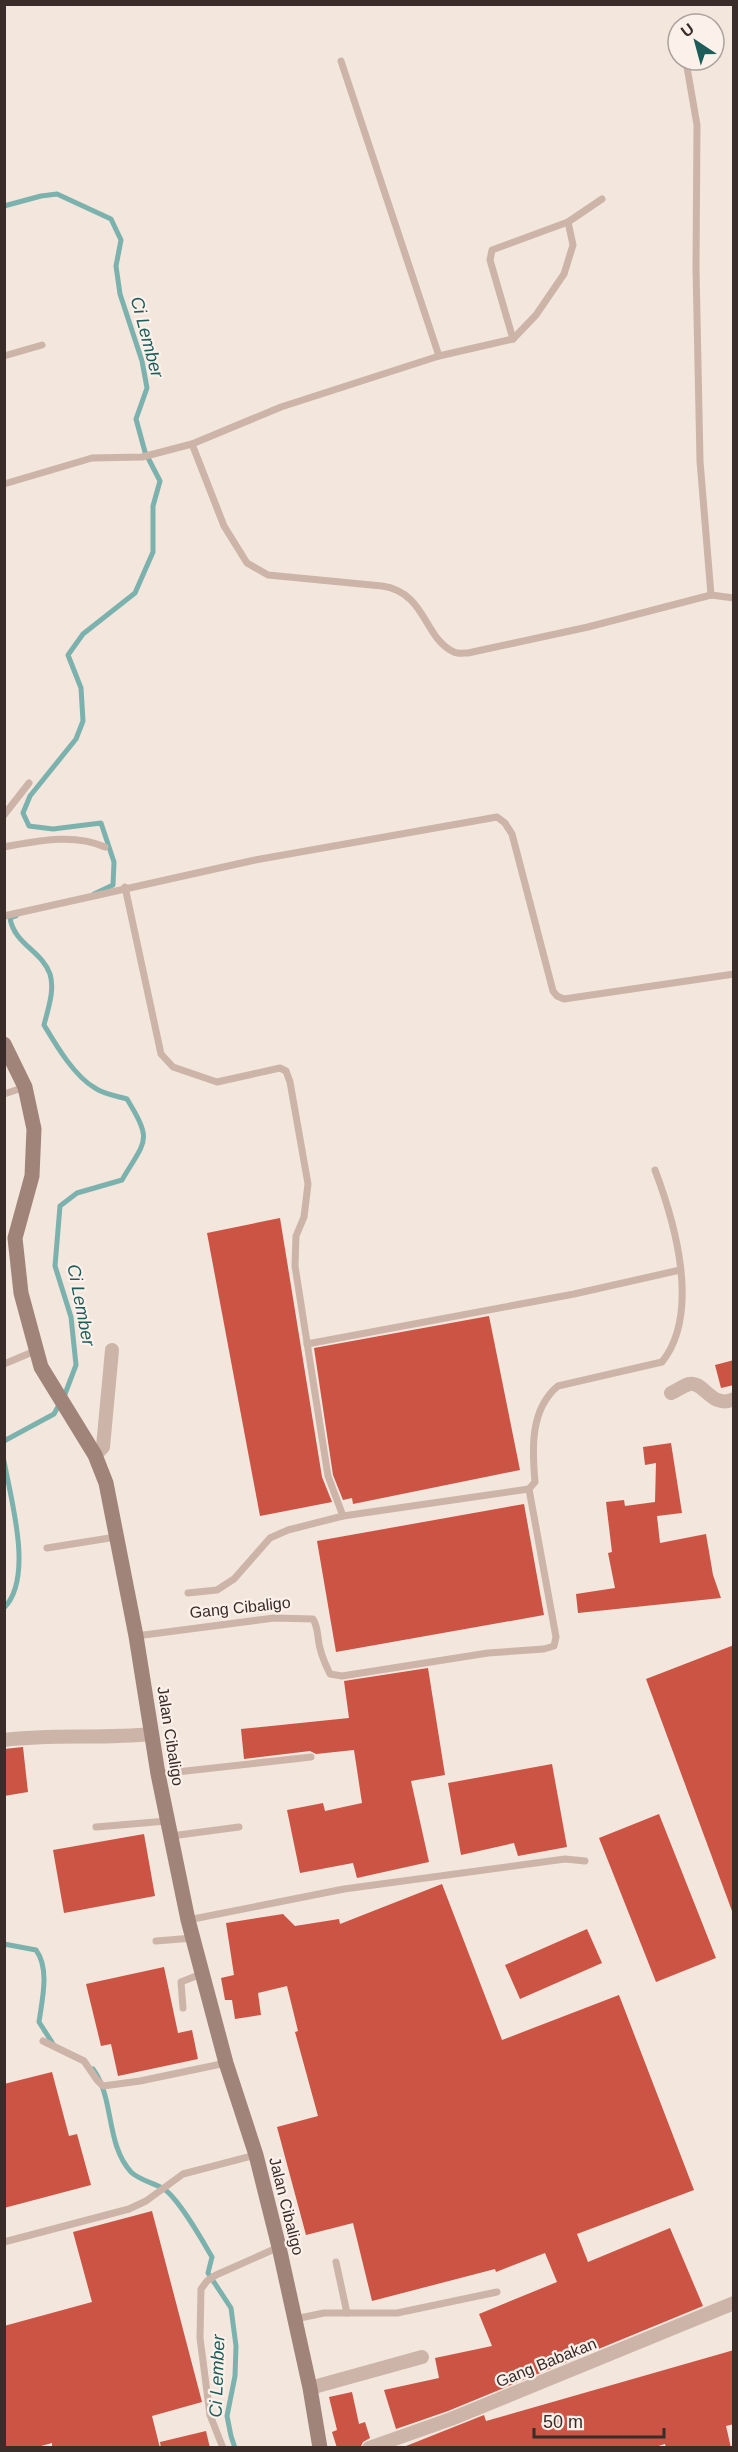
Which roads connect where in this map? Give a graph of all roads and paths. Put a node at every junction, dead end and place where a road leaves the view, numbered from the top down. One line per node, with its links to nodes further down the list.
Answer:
1 (341, 62): 8 (lane)
2 (688, 72): 11 (lane)
3 (602, 199): 4 (lane)
4 (568, 222): 5 (lane); 5 (lane)
5 (513, 339): 8 (lane)
6 (42, 345): 7 (lane)
7 (4, 356)
8 (439, 356): 9 (lane)
9 (192, 444): 10 (lane); 11 (lane)
10 (4, 484)
11 (711, 595): 12 (lane)
12 (734, 598)
13 (29, 783): 14 (lane)
14 (4, 815)
15 (4, 847): 16 (lane)
16 (105, 847)
17 (126, 887): 18 (lane); 19 (lane); 26 (lane)
18 (4, 916)
19 (734, 974)
20 (4, 1044): 21 (main road, Jalan Cibaligo)
21 (25, 1087): 22 (lane); 24 (main road, Jalan Cibaligo)
22 (4, 1094)
23 (655, 1170): 25 (lane)
24 (10, 1239): 28 (main road, Jalan Cibaligo)
25 (680, 1270): 26 (lane); 33 (lane)
26 (307, 1344): 34 (lane)
27 (112, 1350): 32 (street)
28 (35, 1351): 29 (lane); 32 (main road, Jalan Cibaligo)
29 (4, 1364)
30 (671, 1393): 31 (street)
31 (734, 1399)
32 (95, 1455): 35 (main road, Jalan Cibaligo)
33 (529, 1489): 34 (lane); 38 (lane, Gang Cibaligo)
34 (343, 1516): 37 (lane)
35 (116, 1537): 36 (lane); 38 (main road, Jalan Cibaligo)
36 (47, 1548)
37 (188, 1593)
38 (136, 1636): 39 (main road, Jalan Cibaligo)
39 (152, 1734): 40 (street); 42 (main road, Jalan Cibaligo)
40 (4, 1740)
41 (311, 1757): 42 (lane)
42 (158, 1774): 45 (main road, Jalan Cibaligo)
43 (96, 1827): 45 (lane)
44 (239, 1827): 45 (lane)
45 (169, 1829): 47 (main road, Jalan Cibaligo)
46 (585, 1860): 47 (lane)
47 (188, 1920): 48 (main road, Jalan Cibaligo)
48 (193, 1938): 49 (lane); 50 (main road, Jalan Cibaligo)
49 (156, 1941)
50 (204, 1973): 51 (lane); 53 (main road, Jalan Cibaligo)
51 (183, 2008)
52 (43, 2041): 53 (lane)
53 (226, 2064): 54 (main road, Jalan Cibaligo)
54 (255, 2155): 55 (lane); 56 (main road, Jalan Cibaligo)
55 (4, 2242)
56 (279, 2247): 61 (main road, Jalan Cibaligo); 64 (lane)
57 (336, 2262): 60 (lane)
58 (497, 2292): 60 (lane)
59 (734, 2303): 66 (street, Gang Babakan)
60 (347, 2313): 61 (lane)
61 (296, 2319): 63 (main road, Jalan Cibaligo)
62 (422, 2357): 63 (street)
63 (310, 2388): 65 (main road, Jalan Cibaligo)
64 (223, 2448)
65 (320, 2448)
66 (369, 2448)

